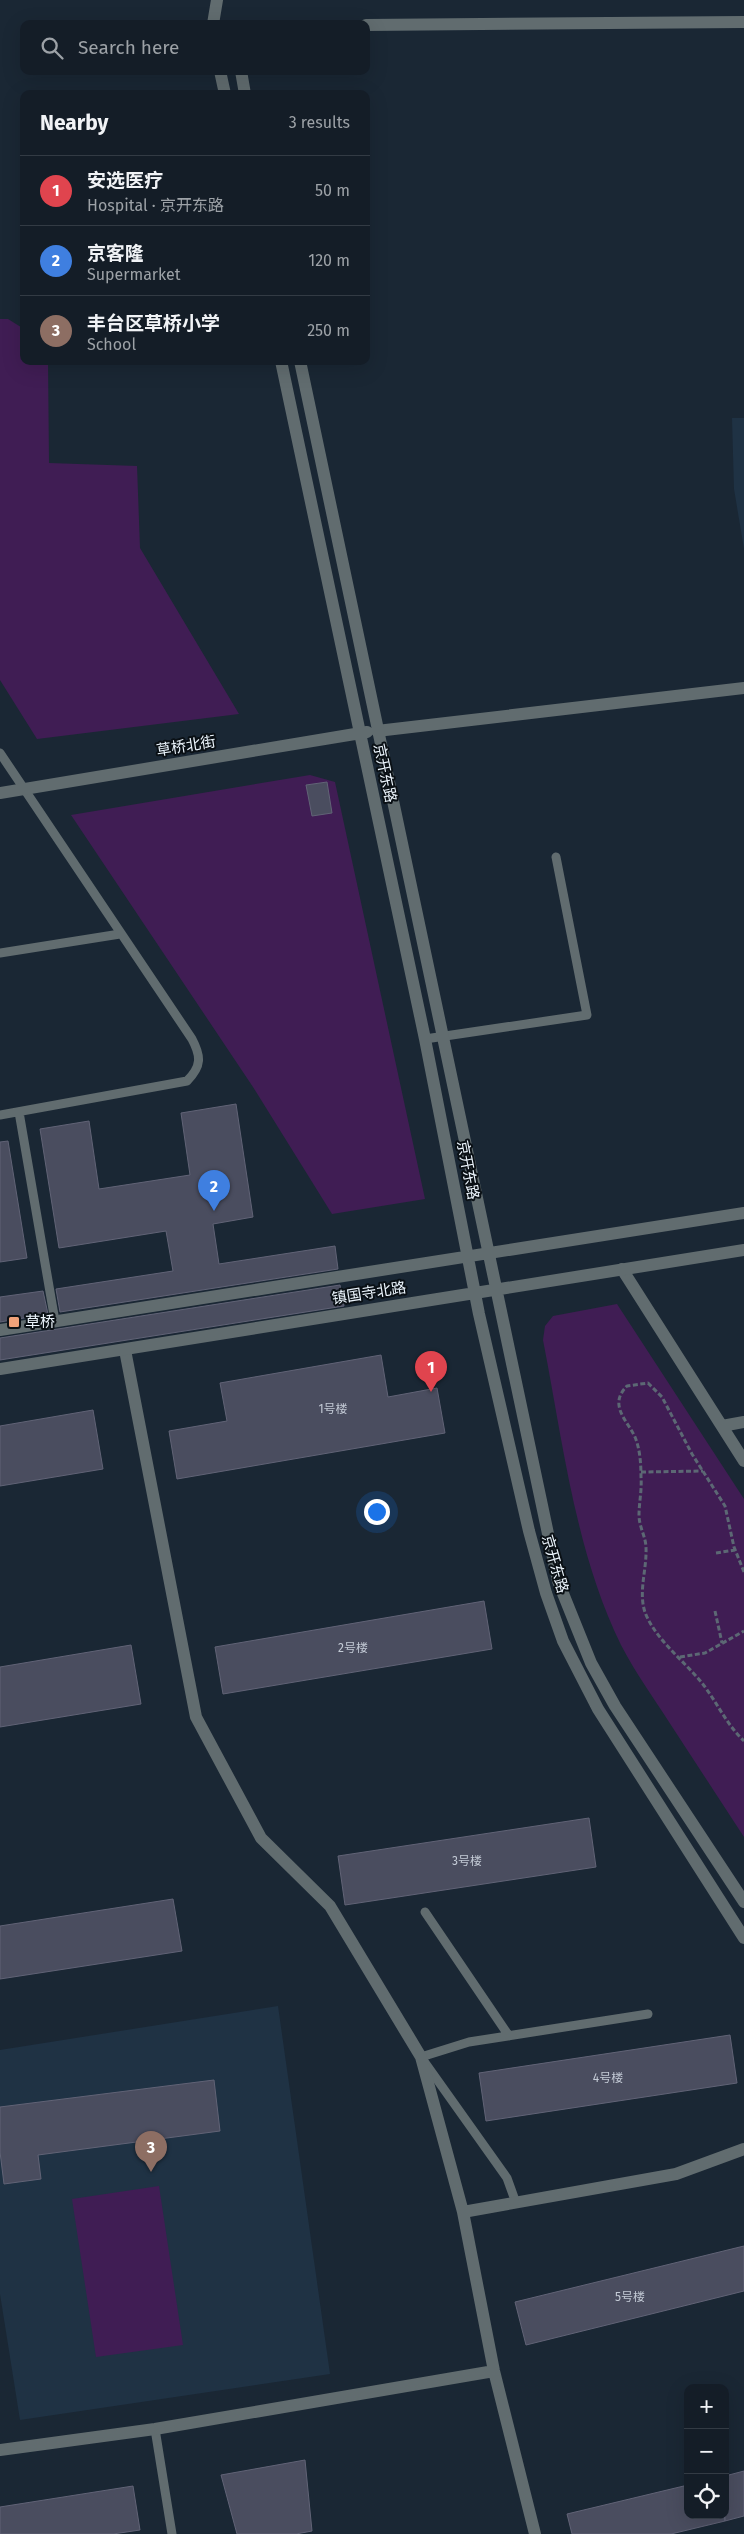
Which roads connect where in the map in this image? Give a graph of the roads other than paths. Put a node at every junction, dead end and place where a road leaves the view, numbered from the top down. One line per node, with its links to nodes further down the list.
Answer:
1 (217, 0): 2 (street)
2 (213, 20)
3 (744, 22): 4 (street)
4 (370, 25)
5 (221, 75): 7 (street)
6 (241, 75): 8 (street)
7 (223, 90)
8 (244, 90)
9 (283, 365): 13 (street, 京开东路)
10 (301, 365): 12 (street, 京开东路)
11 (744, 688): 12 (street, 草桥北街)
12 (377, 731): 13 (street, 草桥北街); 20 (street, 京开东路)
13 (360, 734): 15 (street, 草桥北街); 21 (street, 京开东路)
14 (0, 753): 15 (lane)
15 (22, 789): 16 (street, 草桥北街); 18 (lane)
16 (0, 793)
17 (556, 857): 20 (lane)
18 (120, 934): 19 (lane); 22 (lane)
19 (0, 953)
20 (443, 1036): 21 (lane); 26 (street, 京开东路)
21 (425, 1039): 27 (street, 京开东路)
22 (19, 1112): 23 (lane); 31 (lane)
23 (0, 1115)
24 (744, 1213): 26 (street, 镇国寺北路)
25 (744, 1250): 28 (street, 镇国寺北路)
26 (489, 1253): 27 (street, 镇国寺北路); 29 (street, 京开东路)
27 (468, 1256): 30 (street, 京开东路); 31 (street, 镇国寺北路)
28 (622, 1269): 29 (street, 镇国寺北路); 36 (street)
29 (496, 1288): 30 (street, 镇国寺北路); 38 (street, 京开东路)
30 (475, 1292): 33 (street, 镇国寺北路); 40 (street, 京开东路)
31 (56, 1321): 32 (street, 镇国寺北路)
32 (0, 1330)
33 (125, 1350): 34 (street, 镇国寺北路); 43 (street)
34 (0, 1369)
35 (744, 1422): 36 (street)
36 (722, 1426): 37 (street)
37 (744, 1460)
38 (744, 1902)
39 (425, 1912): 42 (lane)
40 (744, 1938)
41 (648, 2014): 42 (lane)
42 (509, 2036): 43 (lane)
43 (421, 2057): 45 (lane); 46 (street)
44 (744, 2149): 45 (street)
45 (516, 2203): 46 (street)
46 (463, 2212): 47 (street)
47 (494, 2371): 48 (street); 51 (street)
48 (155, 2429): 49 (street); 50 (lane)
49 (0, 2450)
50 (172, 2534)
51 (535, 2534)

